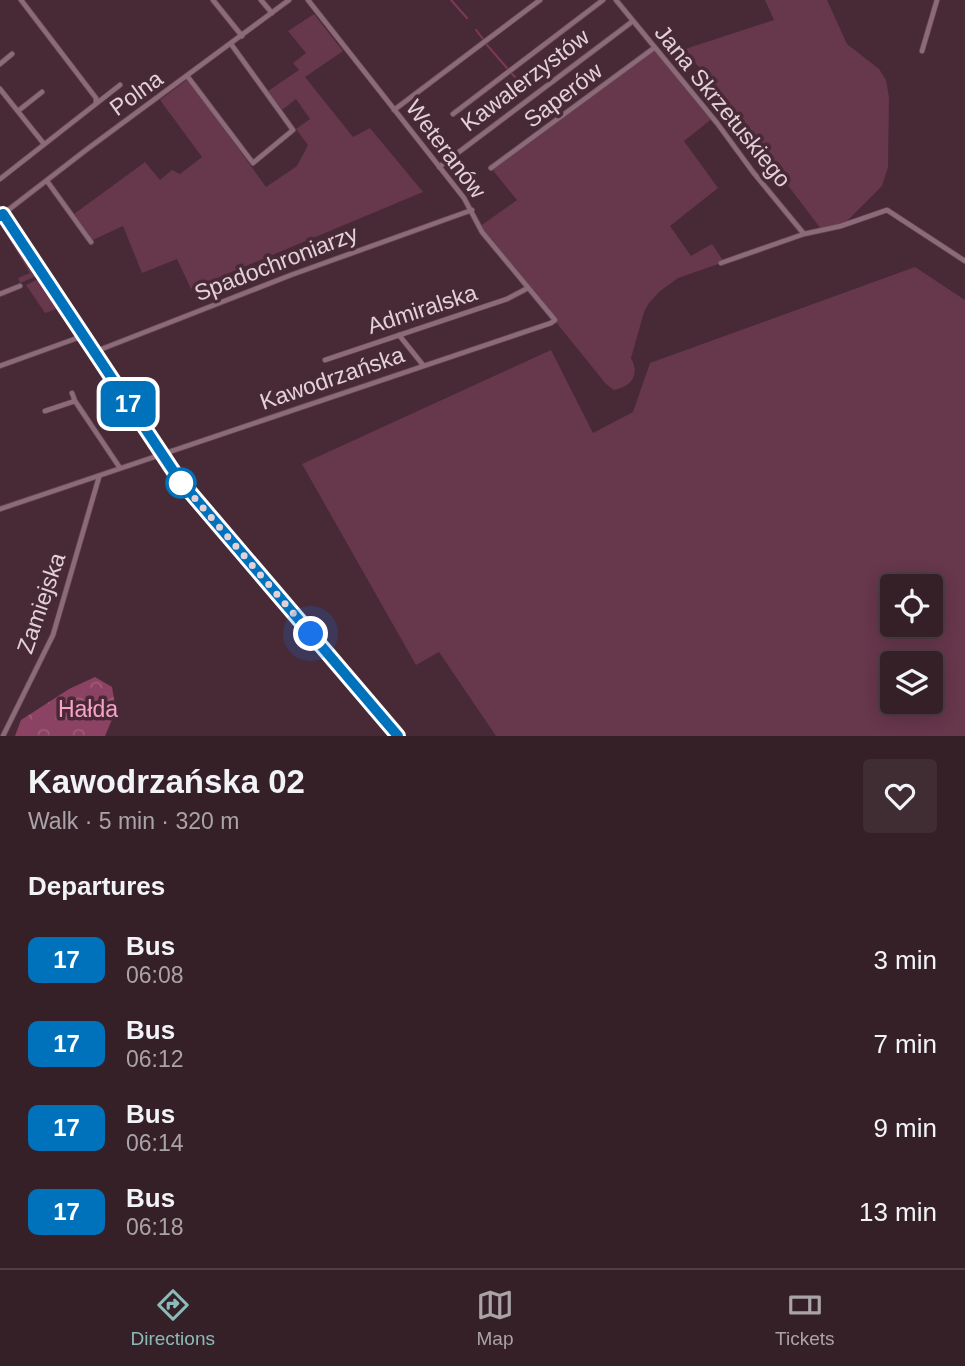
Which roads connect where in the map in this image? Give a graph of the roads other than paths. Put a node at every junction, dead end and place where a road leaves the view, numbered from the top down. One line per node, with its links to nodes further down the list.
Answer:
1 (20, 0): 22 (street)
2 (213, 0): 12 (street)
3 (261, 0): 10 (street)
4 (289, 0): 10 (street, Polna)
5 (307, 0): 23 (street, Weteranów)
6 (540, 0): 23 (street)
7 (603, 0): 25 (street)
8 (615, 0): 11 (street, Jana Skrzetuskiego)
9 (937, 0): 15 (street)
10 (272, 13): 12 (street, Polna)
11 (633, 21): 14 (street, Jana Skrzetuskiego); 27 (street, Kawalerzystów)
12 (242, 36): 13 (street, Polna)
13 (230, 44): 18 (street, Polna); 18 (street)
14 (654, 48): 28 (street, Saperów); 33 (street, Jana Skrzetuskiego)
15 (922, 51)
16 (12, 54): 17 (street)
17 (0, 64)
18 (188, 77): 30 (street, Polna)
19 (120, 85): 22 (street)
20 (0, 89): 24 (street)
21 (41, 92): 24 (street)
22 (96, 103): 26 (street)
23 (394, 110): 27 (street, Weteranów)
24 (18, 111): 26 (street)
25 (453, 114)
26 (44, 144): 29 (street)
27 (439, 167): 31 (street, Weteranów)
28 (491, 169)
29 (0, 178)
30 (47, 181): 32 (street, Polna); 34 (street)
31 (472, 211): 38 (street, Weteranów); 43 (street, Spadochroniarzy)
32 (1, 214): 42 (street)
33 (804, 234): 35 (street); 36 (street)
34 (92, 242)
35 (965, 261)
36 (721, 264)
37 (20, 286): 39 (street)
38 (528, 288): 40 (street, Weteranów); 41 (street, Admiralska)
39 (0, 293)
40 (555, 320): 46 (street, Kawodrzańska)
41 (399, 335): 44 (street, Admiralska); 46 (street)
42 (83, 336): 43 (street); 45 (street)
43 (94, 352): 50 (street)
44 (325, 360)
45 (0, 365)
46 (423, 365): 50 (street, Kawodrzańska)
47 (72, 393): 48 (street)
48 (75, 401): 49 (street); 51 (street)
49 (45, 411)
50 (161, 455): 51 (street, Kawodrzańska); 55 (street)
51 (120, 468): 52 (street, Kawodrzańska)
52 (99, 476): 53 (street, Kawodrzańska); 54 (street, Zamiejska)
53 (0, 509)
54 (3, 736)
55 (398, 736)

